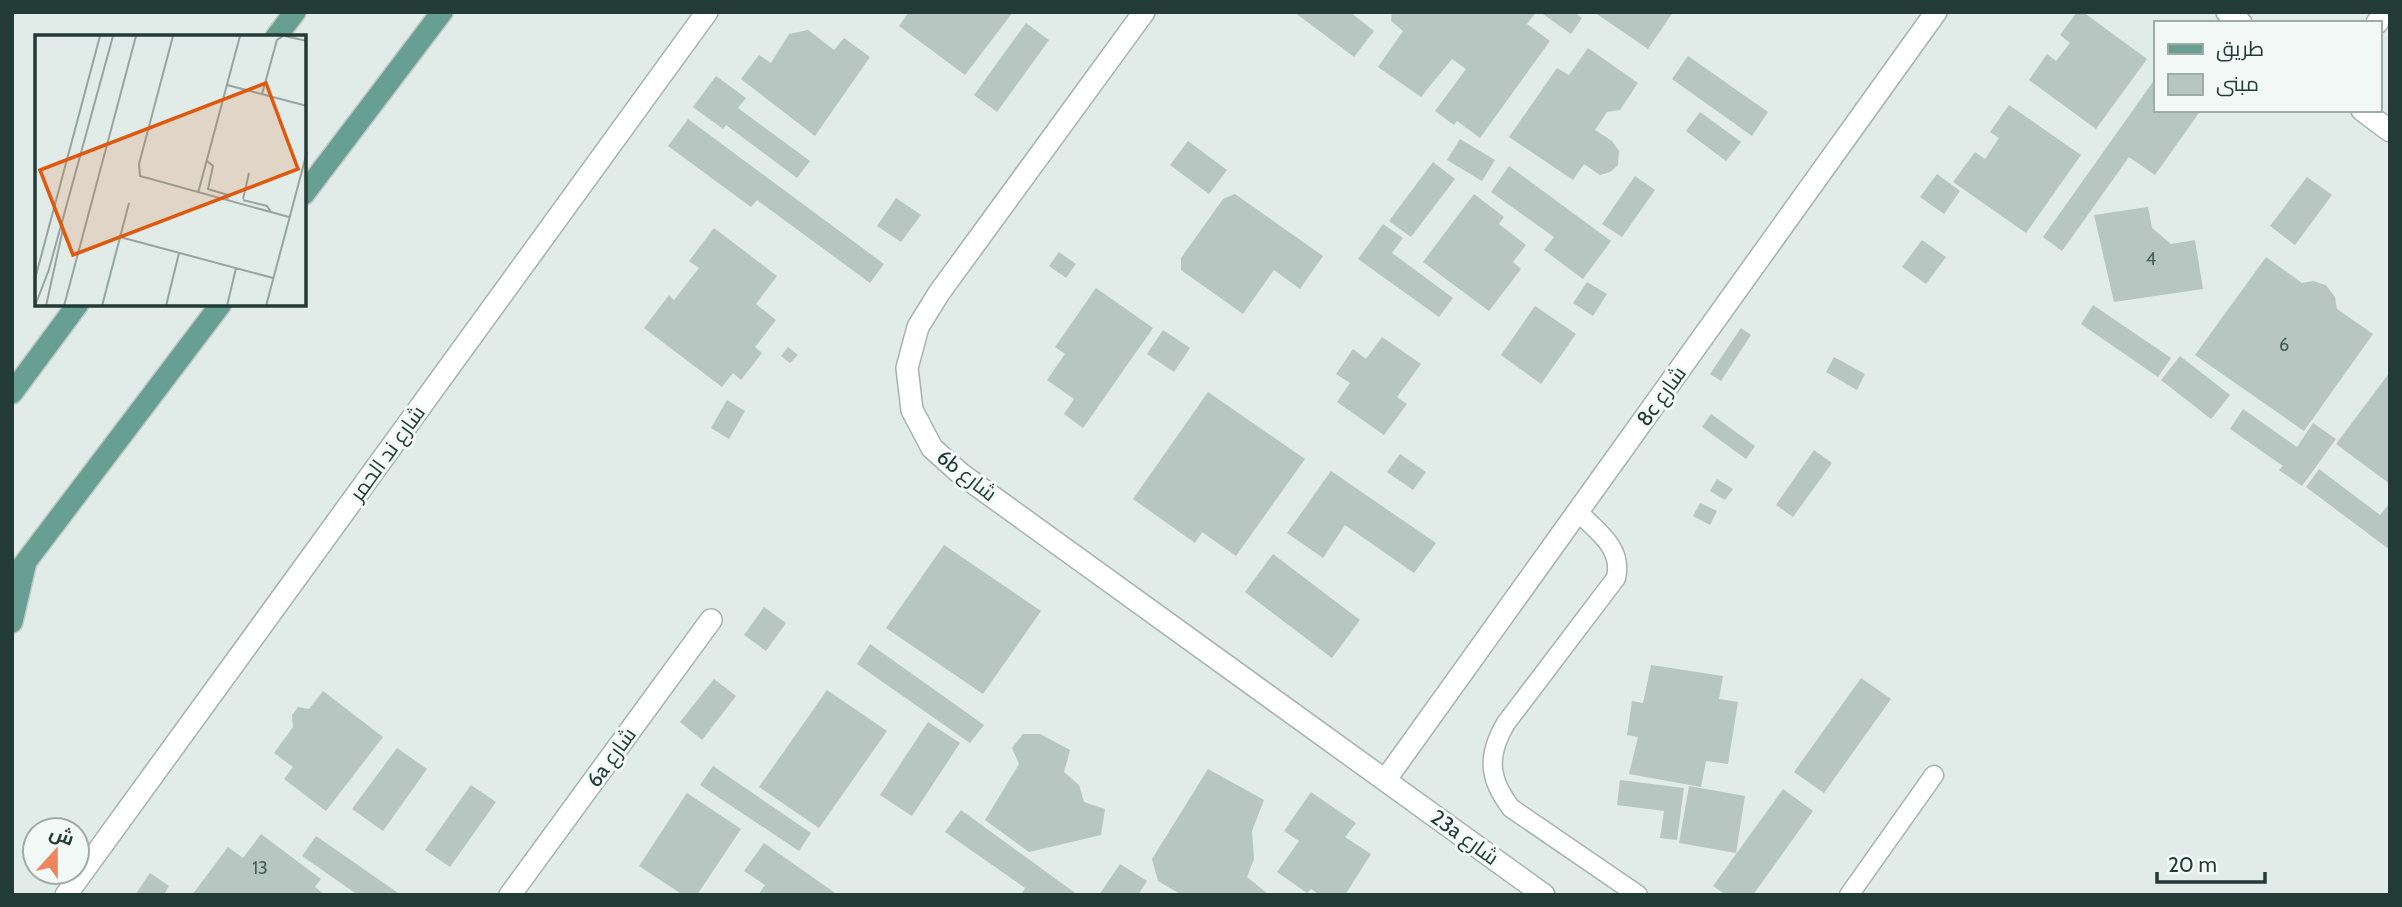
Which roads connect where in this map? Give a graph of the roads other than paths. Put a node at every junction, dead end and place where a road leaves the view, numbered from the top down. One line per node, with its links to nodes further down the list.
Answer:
1 (295, 12): 6 (main road)
2 (442, 12): 9 (main road)
3 (707, 12): 19 (street, شارع ند الحمر)
4 (1144, 12): 18 (street, 6b شارع)
5 (1936, 12): 13 (street, 8c شارع)
6 (278, 35)
7 (2365, 112): 8 (street)
8 (2390, 131)
9 (306, 191)
10 (77, 306): 12 (main road)
11 (219, 306): 14 (main road)
12 (12, 393)
13 (1578, 512): 18 (street, 8c شارع); 22 (lane)
14 (19, 572): 16 (main road)
15 (711, 620): 20 (street, 6a شارع)
16 (12, 622)
17 (1934, 775): 23 (lane)
18 (1386, 779): 21 (street, 23a شارع)
19 (66, 895)
20 (510, 895)
21 (1544, 895)
22 (1638, 895)
23 (1849, 895)

